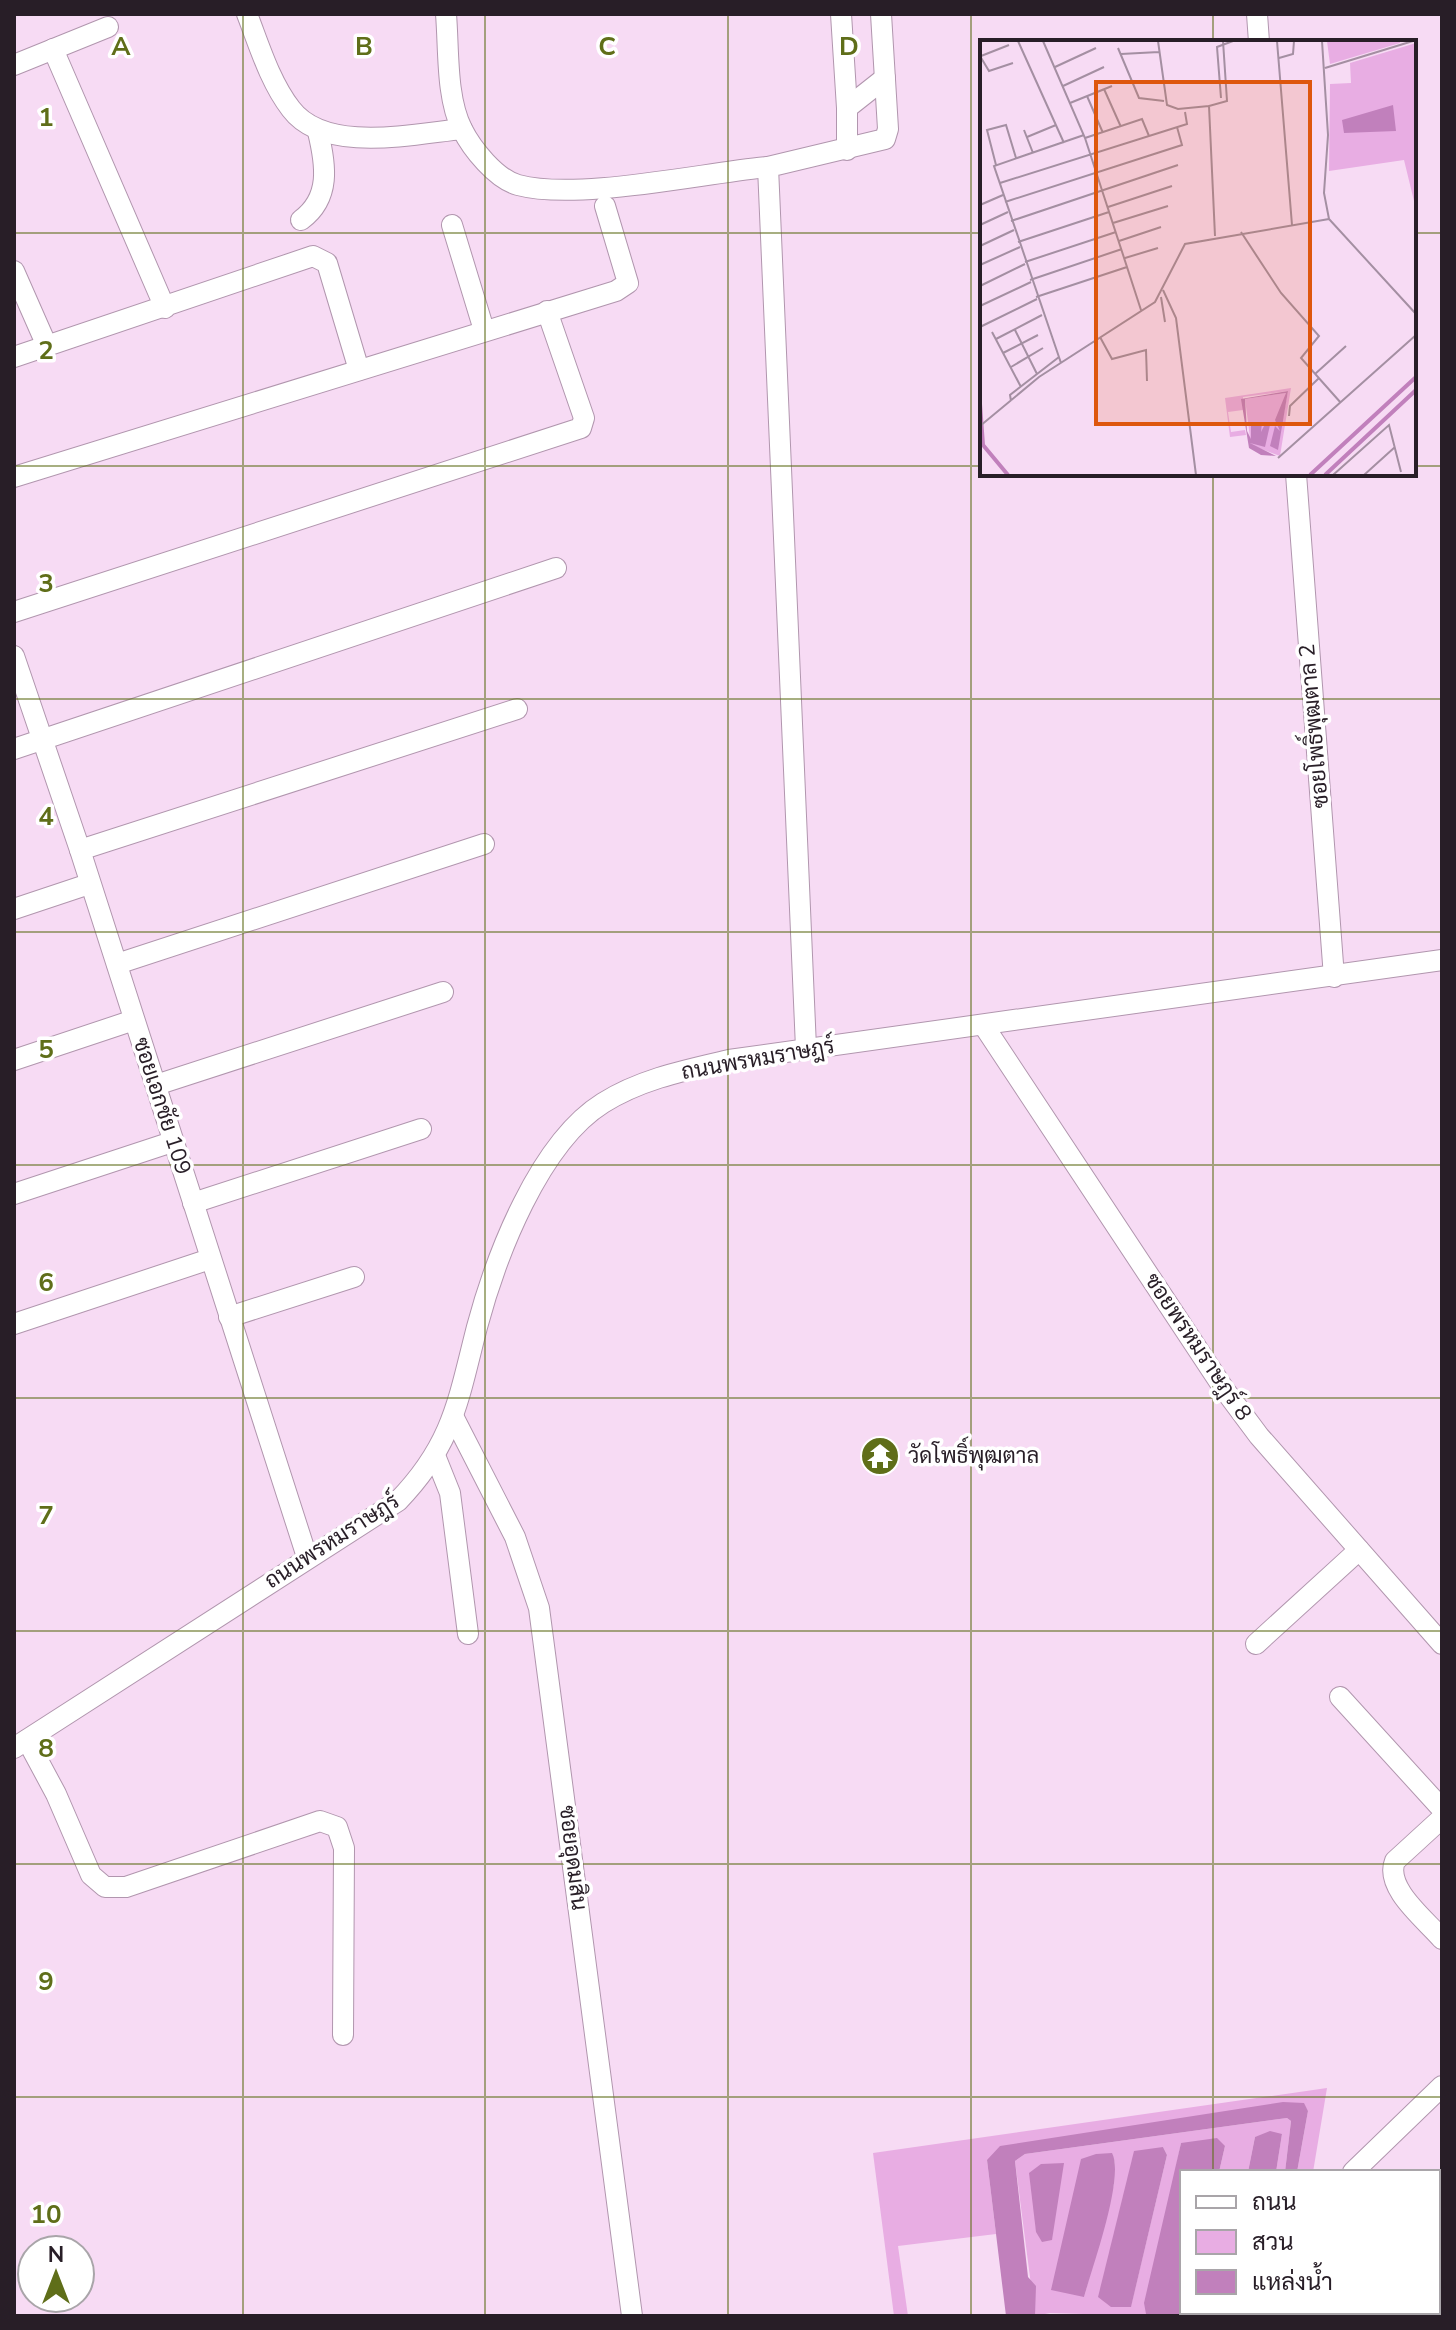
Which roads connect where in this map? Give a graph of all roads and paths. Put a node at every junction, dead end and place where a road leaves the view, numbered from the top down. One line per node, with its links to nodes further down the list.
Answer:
1 (247, 14): 13 (street)
2 (446, 14): 12 (street)
3 (841, 14): 11 (street)
4 (881, 14): 10 (street)
5 (1257, 14): 7 (street)
6 (108, 27): 8 (street)
7 (1259, 40)
8 (53, 49): 9 (street); 20 (street)
9 (14, 65)
10 (885, 78): 11 (street); 14 (street)
11 (847, 108): 14 (street)
12 (462, 129): 13 (street); 15 (street)
13 (318, 132): 17 (street)
14 (847, 150): 15 (street)
15 (768, 167): 44 (street)
16 (605, 206): 21 (street)
17 (301, 220)
18 (452, 225): 22 (street)
19 (14, 271): 23 (street)
20 (165, 308): 23 (street); 25 (street)
21 (547, 311): 22 (street); 29 (street)
22 (484, 330): 25 (street)
23 (47, 346): 24 (street)
24 (14, 357)
25 (359, 370): 27 (street)
26 (1296, 476): 40 (street, ซอยโพธิ์พุฒตาล 2)
27 (14, 477)
28 (556, 568): 32 (street)
29 (14, 612)
30 (14, 656): 32 (street, ซอยเอกชัย 109)
31 (517, 709): 35 (street)
32 (42, 740): 33 (street); 35 (street, ซอยเอกชัย 109)
33 (14, 749)
34 (484, 844): 39 (street)
35 (80, 850): 36 (street, ซอยเอกชัย 109)
36 (89, 884): 37 (street); 39 (street, ซอยเอกชัย 109)
37 (14, 909)
38 (1442, 960): 40 (street, ถนนพรหมราษฎร์)
39 (117, 964): 42 (street, ซอยเอกชัย 109)
40 (1334, 977): 43 (street, ถนนพรหมราษฎร์)
41 (443, 992): 46 (street)
42 (134, 1020): 45 (street); 46 (street, ซอยเอกชัย 109)
43 (984, 1026): 44 (street, ถนนพรหมราษฎร์); 57 (street, ซอยพรหมราษฎร์ 8)
44 (806, 1048): 55 (street, ถนนพรหมราษฎร์)
45 (14, 1060)
46 (156, 1085): 48 (street, ซอยเอกชัย 109)
47 (421, 1129): 50 (street)
48 (172, 1142): 49 (street); 50 (street, ซอยเอกชัย 109)
49 (14, 1194)
50 (193, 1203): 51 (street, ซอยเอกชัย 109)
51 (210, 1259): 53 (street, ซอยเอกชัย 109); 54 (street)
52 (354, 1277): 53 (street)
53 (229, 1317): 58 (street, ซอยเอกชัย 109)
54 (14, 1324)
55 (454, 1418): 56 (street, ถนนพรหมราษฎร์); 70 (street, ซอยอุดมสิน)
56 (436, 1458): 58 (street, ถนนพรหมราษฎร์); 59 (street)
57 (1359, 1550): 60 (street); 61 (street, ซอยพรหมราษฎร์ 8)
58 (307, 1557): 63 (street, ถนนพรหมราษฎร์)
59 (468, 1634)
60 (1256, 1644)
61 (1442, 1644)
62 (1340, 1697): 64 (street)
63 (20, 1744): 67 (street)
64 (1442, 1809)
65 (1442, 1818): 66 (street)
66 (1442, 1939)
67 (343, 2035)
68 (1442, 2086): 69 (street)
69 (1355, 2170)
70 (632, 2316)

